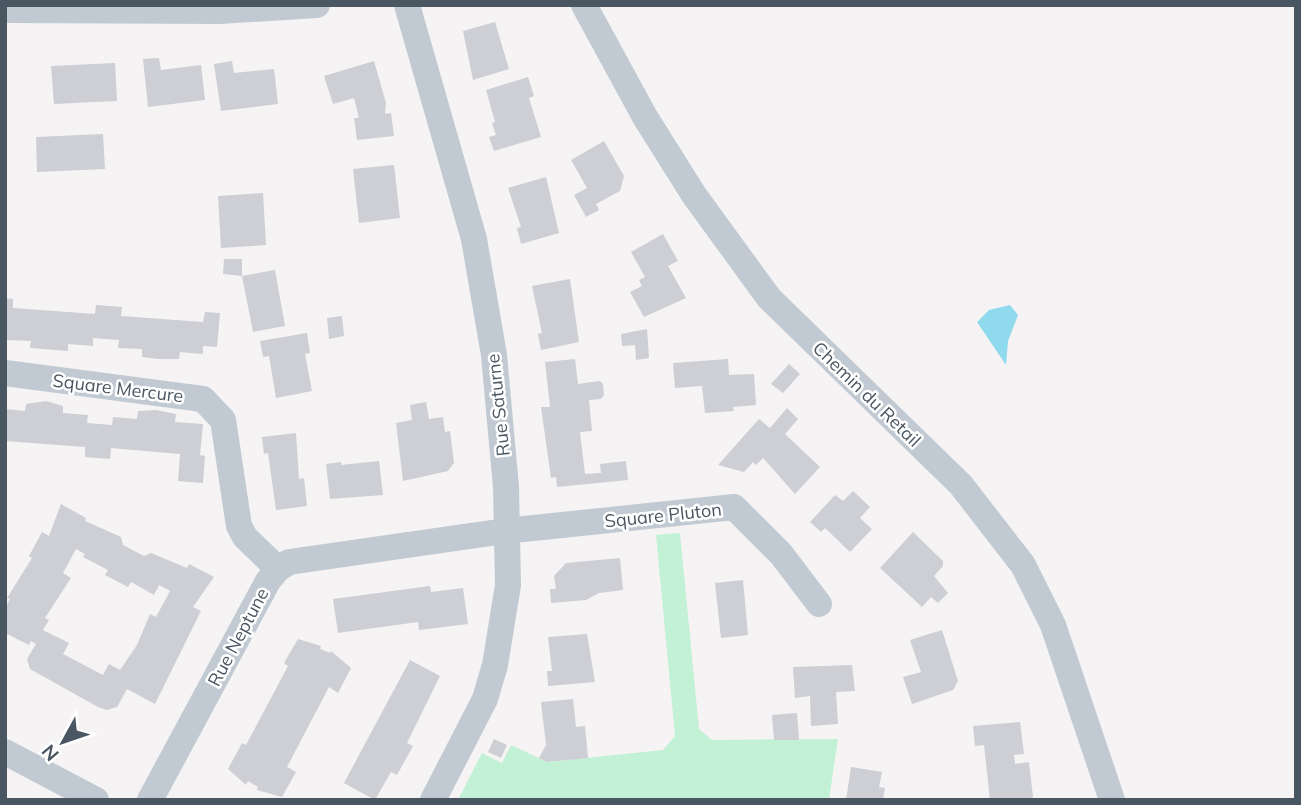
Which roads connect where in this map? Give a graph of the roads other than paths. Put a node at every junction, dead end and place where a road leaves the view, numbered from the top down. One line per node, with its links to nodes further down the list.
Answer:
1 (317, 5): 4 (street)
2 (407, 5): 6 (street, Rue Saturne)
3 (584, 5): 13 (street, Chemin du Retail)
4 (5, 9)
5 (5, 373): 7 (street, Square Mercure)
6 (505, 531): 7 (street, Rue Neptune); 8 (street, Square Pluton); 12 (street, Rue Saturne)
7 (278, 569): 11 (street, Rue Neptune)
8 (820, 604)
9 (5, 752): 10 (street)
10 (96, 800)
11 (150, 800)
12 (433, 800)
13 (1112, 800)

